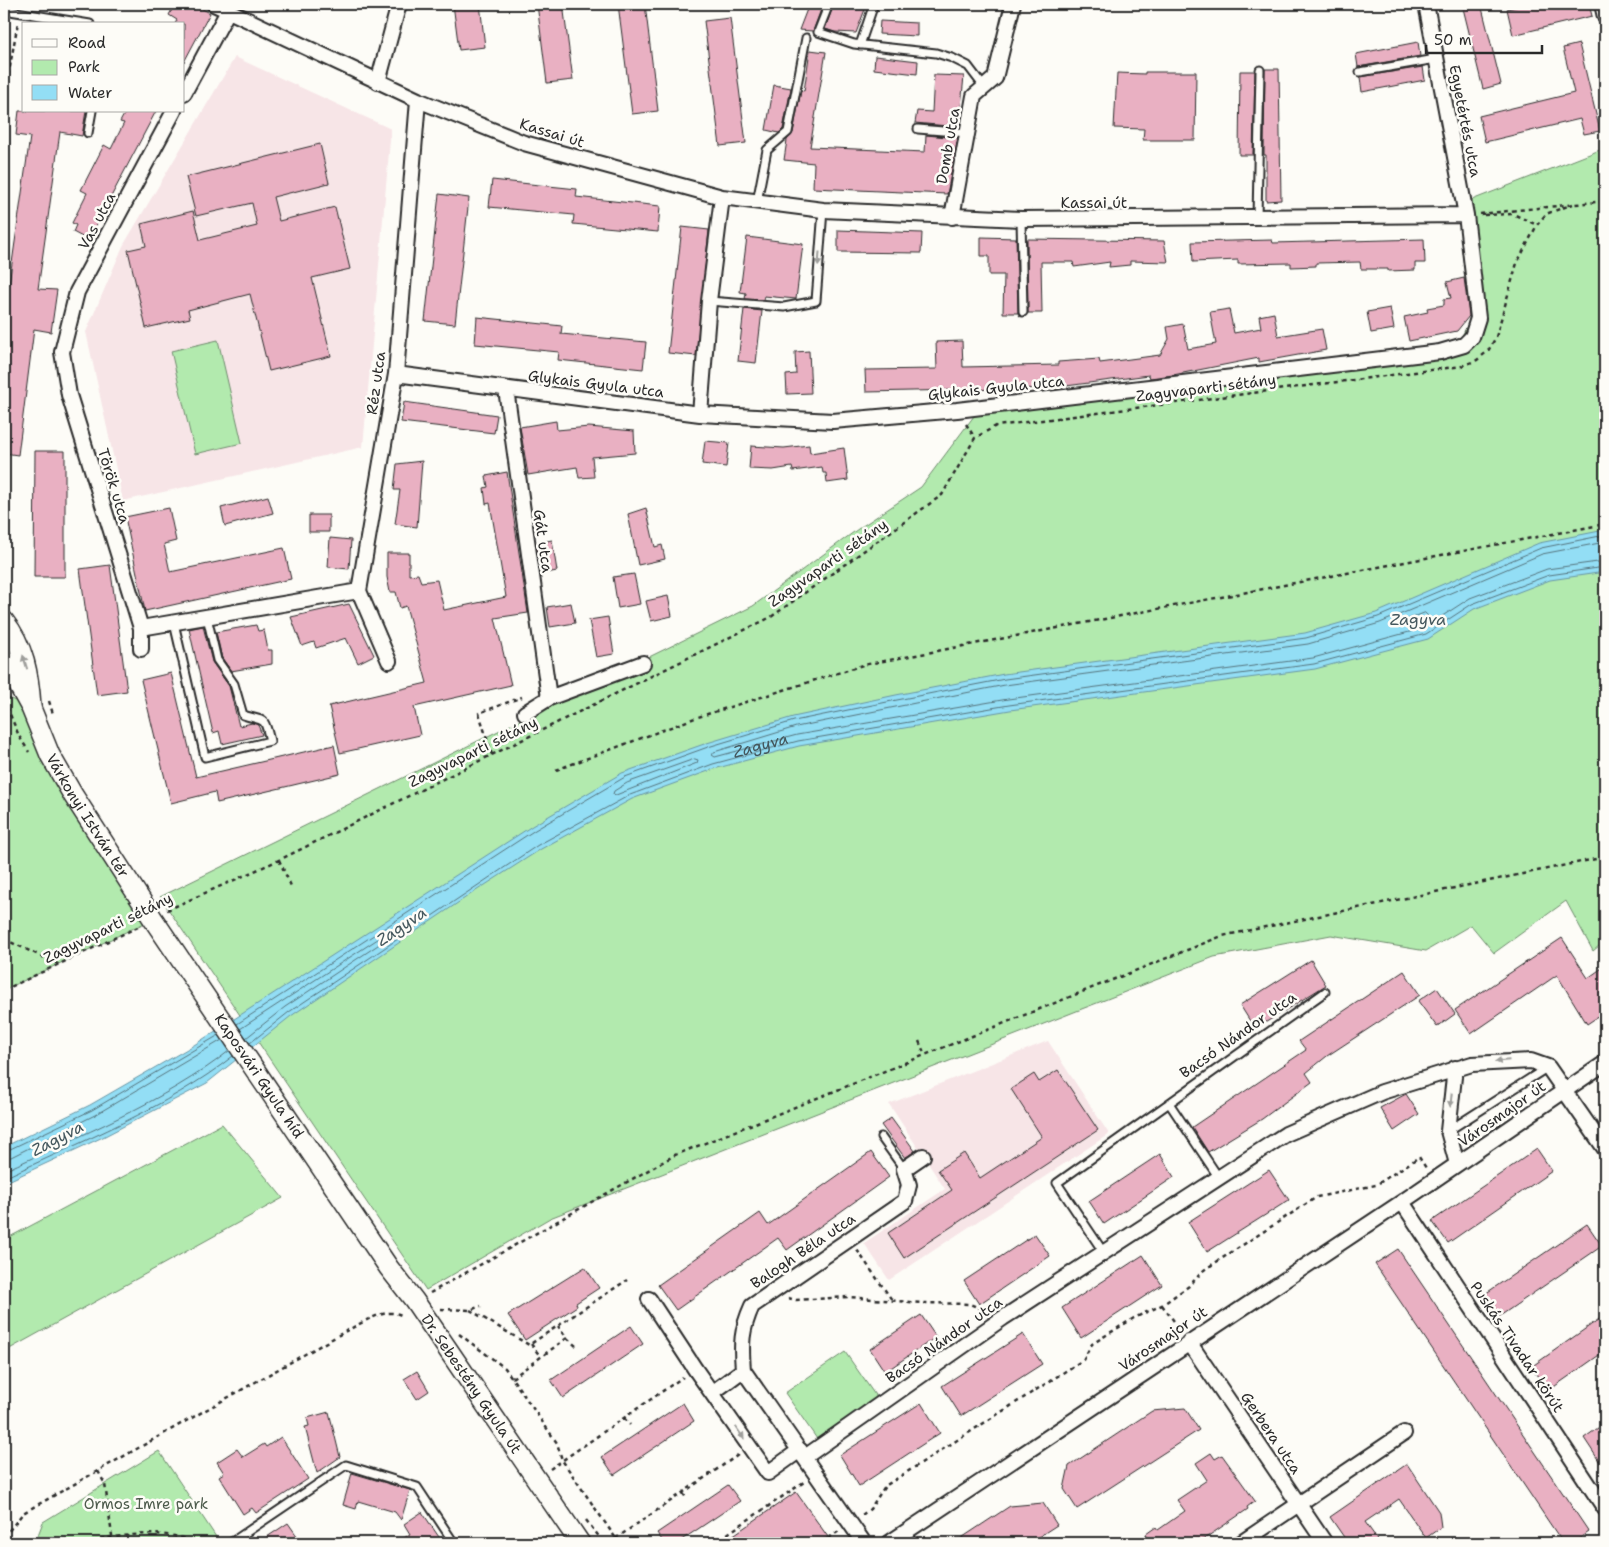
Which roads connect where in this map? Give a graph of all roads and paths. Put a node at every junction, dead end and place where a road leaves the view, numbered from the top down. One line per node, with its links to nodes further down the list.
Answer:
1 (214, 4): 9 (street, Kassai út)
2 (400, 4): 18 (street)
3 (829, 4): 14 (lane)
4 (874, 4): 14 (lane)
5 (1013, 4): 19 (street, Domb utca)
6 (1426, 4): 15 (street, Egyetértés utca)
7 (1602, 4): 11 (street)
8 (4, 10): 10 (lane)
9 (228, 11): 18 (street, Kassai út); 20 (street)
10 (19, 12): 12 (lane); 21 (path)
11 (1605, 17)
12 (78, 22)
13 (806, 38): 30 (lane)
14 (860, 45): 19 (lane)
15 (1436, 59): 17 (lane); 33 (street, Egyetértés utca)
16 (1260, 70): 36 (lane)
17 (1360, 72)
18 (378, 82): 22 (street, Kassai út)
19 (984, 87): 27 (street, Domb utca)
20 (185, 91)
21 (4, 99)
22 (418, 100): 28 (street, Kassai út); 41 (street, Réz utca)
23 (92, 112): 26 (lane)
24 (173, 112): 40 (street, Vas utca)
25 (918, 129): 27 (lane)
26 (88, 133)
27 (968, 133): 34 (street, Domb utca)
28 (722, 197): 30 (street, Kassai út); 38 (street)
29 (1605, 201): 31 (path)
30 (757, 202): 32 (street, Kassai út)
31 (1573, 204): 33 (path); 37 (path)
32 (823, 210): 34 (street, Kassai út); 38 (lane, one-way to 38)
33 (1466, 215): 36 (street, Kassai út); 37 (path); 43 (street, Glykais Gyula utca)
34 (952, 217): 35 (street, Kassai út)
35 (1021, 219): 36 (street, Kassai út); 39 (lane)
36 (1257, 219)
37 (1537, 225): 59 (path, Zagyvaparti sétány)
38 (709, 301): 43 (street)
39 (1024, 312)
40 (62, 352): 49 (street, Török utca)
41 (396, 374): 42 (street, Glykais Gyula utca); 45 (street, Réz utca)
42 (506, 388): 43 (street, Glykais Gyula utca); 55 (street, Gát utca)
43 (700, 414)
44 (1605, 524): 60 (path)
45 (359, 591): 46 (street); 52 (street)
46 (207, 617): 48 (street); 48 (lane)
47 (4, 621): 56 (street, Várkonyi István tér, one-way to 47)
48 (174, 623): 49 (street)
49 (141, 628): 50 (street, Török utca)
50 (141, 648)
51 (4, 659): 56 (street, Várkonyi István tér)
52 (390, 662)
53 (644, 663): 55 (street)
54 (46, 692): 58 (path)
55 (547, 693): 57 (street); 59 (path)
56 (32, 708): 64 (street, Várkonyi István tér)
57 (525, 713)
58 (56, 720)
59 (492, 756): 62 (path, Zagyvaparti sétány)
60 (556, 770)
61 (1605, 857): 70 (path)
62 (279, 860): 63 (path); 64 (path, Zagyvaparti sétány)
63 (291, 886)
64 (155, 922): 66 (path, Zagyvaparti sétány); 85 (street, Kaposvári Gyula híd)
65 (4, 939): 66 (path)
66 (60, 965): 67 (path, Zagyvaparti sétány)
67 (4, 990)
68 (1325, 992): 75 (lane, Bacsó Nándor utca)
69 (919, 1041): 70 (path)
70 (925, 1055): 90 (path)
71 (1605, 1063): 74 (street, Városmajor út)
72 (1548, 1067): 73 (street, Városmajor út, one-way to 73); 74 (street, Városmajor út); 76 (lane)
73 (1455, 1068): 76 (street, Városmajor út, one-way to 76); 82 (street, Bacsó Nándor utca)
74 (1565, 1090): 78 (street); 80 (street, Városmajor út)
75 (1170, 1103): 82 (lane); 87 (lane, Bacsó Nándor utca)
76 (1448, 1131): 80 (street, Városmajor út)
77 (881, 1137): 81 (lane)
78 (1605, 1149)
79 (923, 1156): 81 (street)
80 (1457, 1164): 83 (street, Városmajor út)
81 (904, 1169): 86 (street, Balogh Béla utca)
82 (1219, 1178): 87 (street, Bacsó Nándor utca)
83 (1434, 1180): 84 (street, Városmajor út); 93 (path)
84 (1402, 1202): 102 (street, Városmajor út); 122 (street, Puskás Tivadar körút)
85 (361, 1226): 132 (street, Dr. Sebestény Gyula út)
86 (850, 1239): 89 (street, Balogh Béla utca); 92 (path)
87 (1104, 1253): 97 (street, Bacsó Nándor utca)
88 (627, 1280): 99 (path)
89 (778, 1288): 92 (path); 107 (street, Balogh Béla utca)
90 (428, 1294)
91 (649, 1299): 106 (street)
92 (892, 1300): 97 (path)
93 (1162, 1305): 102 (path); 123 (path)
94 (481, 1306): 95 (path)
95 (470, 1310): 96 (path); 103 (path)
96 (440, 1314)
97 (1003, 1318): 114 (street, Bacsó Nándor utca)
98 (408, 1320): 116 (path)
99 (558, 1326): 101 (path); 103 (path)
100 (455, 1331): 108 (path)
101 (567, 1338): 104 (path); 105 (path)
102 (1189, 1342): 121 (street, Gerbera utca); 138 (street, Városmajor út)
103 (531, 1344): 105 (path)
104 (576, 1346)
105 (540, 1356): 108 (path)
106 (695, 1369): 109 (street); 110 (path)
107 (744, 1370): 109 (street); 114 (street, Balogh Béla utca)
108 (512, 1378): 115 (path)
109 (712, 1393): 113 (street, one-way to 113)
110 (624, 1418): 111 (path); 115 (path)
111 (630, 1425)
112 (1404, 1433): 121 (street)
113 (750, 1447): 114 (street, Bacsó Nándor utca); 119 (path)
114 (803, 1454): 118 (street, Balogh Béla utca)
115 (562, 1460): 117 (path); 126 (path)
116 (98, 1471): 124 (path); 125 (path)
117 (546, 1471)
118 (816, 1473): 123 (street, Balogh Béla utca); 135 (path)
119 (683, 1493): 120 (path); 126 (path)
120 (686, 1498)
121 (1299, 1505): 139 (street); 140 (street, Gerbera utca)
122 (1605, 1509)
123 (850, 1523): 136 (path); 137 (street, Balogh Béla utca)
124 (4, 1537)
125 (112, 1537): 127 (path); 128 (path); 129 (path)
126 (616, 1539): 133 (path); 134 (path)
127 (94, 1543)
128 (113, 1543)
129 (196, 1543)
130 (234, 1543): 131 (lane)
131 (454, 1543)
132 (580, 1543)
133 (609, 1543)
134 (619, 1543)
135 (714, 1543)
136 (822, 1543)
137 (864, 1543)
138 (889, 1543)
139 (1241, 1543)
140 (1325, 1543)

